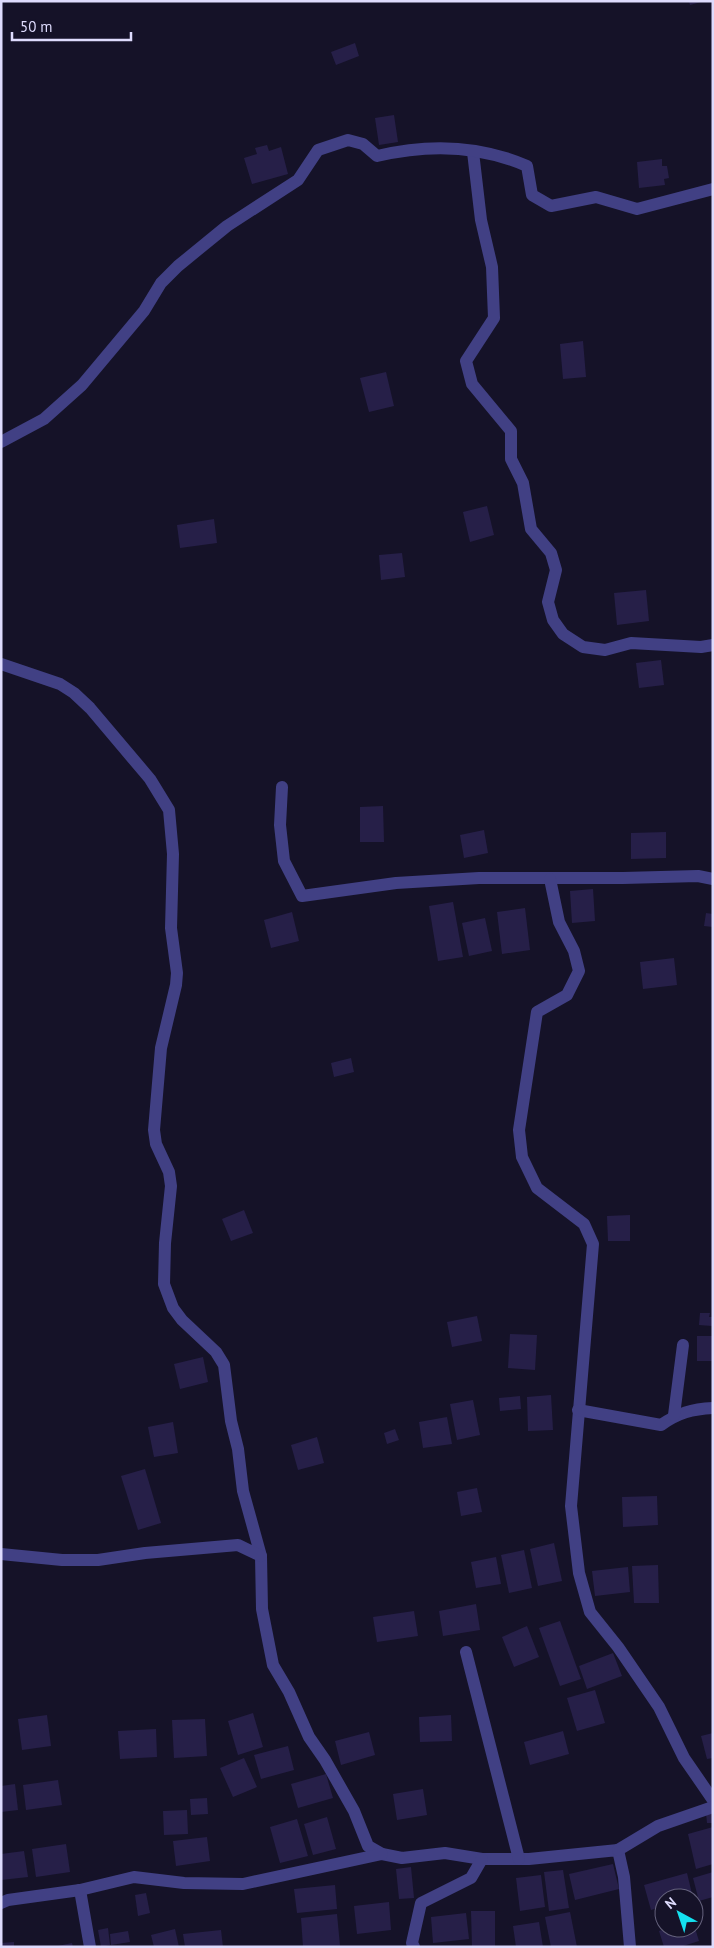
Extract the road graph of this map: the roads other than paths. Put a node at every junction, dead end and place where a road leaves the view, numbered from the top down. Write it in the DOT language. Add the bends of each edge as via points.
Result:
graph roads {
  1 [pos="473,152"];
  2 [pos="713,189"];
  3 [pos="1,442"];
  4 [pos="713,645"];
  5 [pos="1,664"];
  6 [pos="282,788"];
  7 [pos="550,878"];
  8 [pos="713,879"];
  9 [pos="683,1345"];
  10 [pos="713,1408"];
  11 [pos="578,1410"];
  12 [pos="674,1415"];
  13 [pos="1,1554"];
  14 [pos="261,1556"];
  15 [pos="466,1652"];
  16 [pos="713,1800"];
  17 [pos="713,1807"];
  18 [pos="618,1850"];
  19 [pos="382,1854"];
  20 [pos="482,1859"];
  21 [pos="519,1859"];
  22 [pos="80,1890"];
  23 [pos="1,1903"];
  24 [pos="90,1947"];
  25 [pos="414,1947"];
  26 [pos="630,1947"];
  1 -- 2 [label="street" via="508,158 527,166 532,195 552,206 596,197 637,209"];
  1 -- 3 [label="street" via="436,147 377,156 363,144 348,140 318,150 298,180 227,226 161,283 144,311 82,386 44,419"];
  1 -- 4 [label="street" via="492,268 494,318 466,361 472,384 511,431 511,459 523,483 531,529 551,553 556,570 548,602 553,620 563,634 583,647 605,650 631,643"];
  5 -- 14 [label="street" via="60,684 74,693 150,779 170,810 173,854 170,928 177,973 160,1048 154,1130 171,1186 164,1284 173,1308 216,1352 224,1365 243,1491"];
  6 -- 7 [label="street" via="280,825 284,861 302,896 396,883"];
  7 -- 8 [label="street" via="698,876"];
  7 -- 11 [label="street" via="559,922 574,951 579,971 567,996 537,1012 519,1130 522,1158 537,1188 584,1224 593,1244"];
  9 -- 12 [label="street"];
  10 -- 12 [label="street" via="693,1409"];
  11 -- 12 [label="street" via="661,1425"];
  11 -- 16 [label="street" via="571,1506 580,1573 590,1612 659,1707 684,1758"];
  13 -- 14 [label="street" via="98,1560 238,1545"];
  14 -- 19 [label="street" via="262,1609 273,1665 309,1737 354,1810 368,1846"];
  15 -- 21 [label="street"];
  17 -- 18 [label="street" via="658,1826"];
  18 -- 21 [label="street"];
  18 -- 26 [label="street" via="624,1877"];
  19 -- 20 [label="street" via="402,1858 445,1853"];
  19 -- 22 [label="street" via="243,1884 184,1883 134,1877"];
  20 -- 21 [label="street"];
  20 -- 25 [label="street" via="471,1878 421,1903 412,1943"];
  22 -- 23 [label="street"];
  22 -- 24 [label="street"];
}
